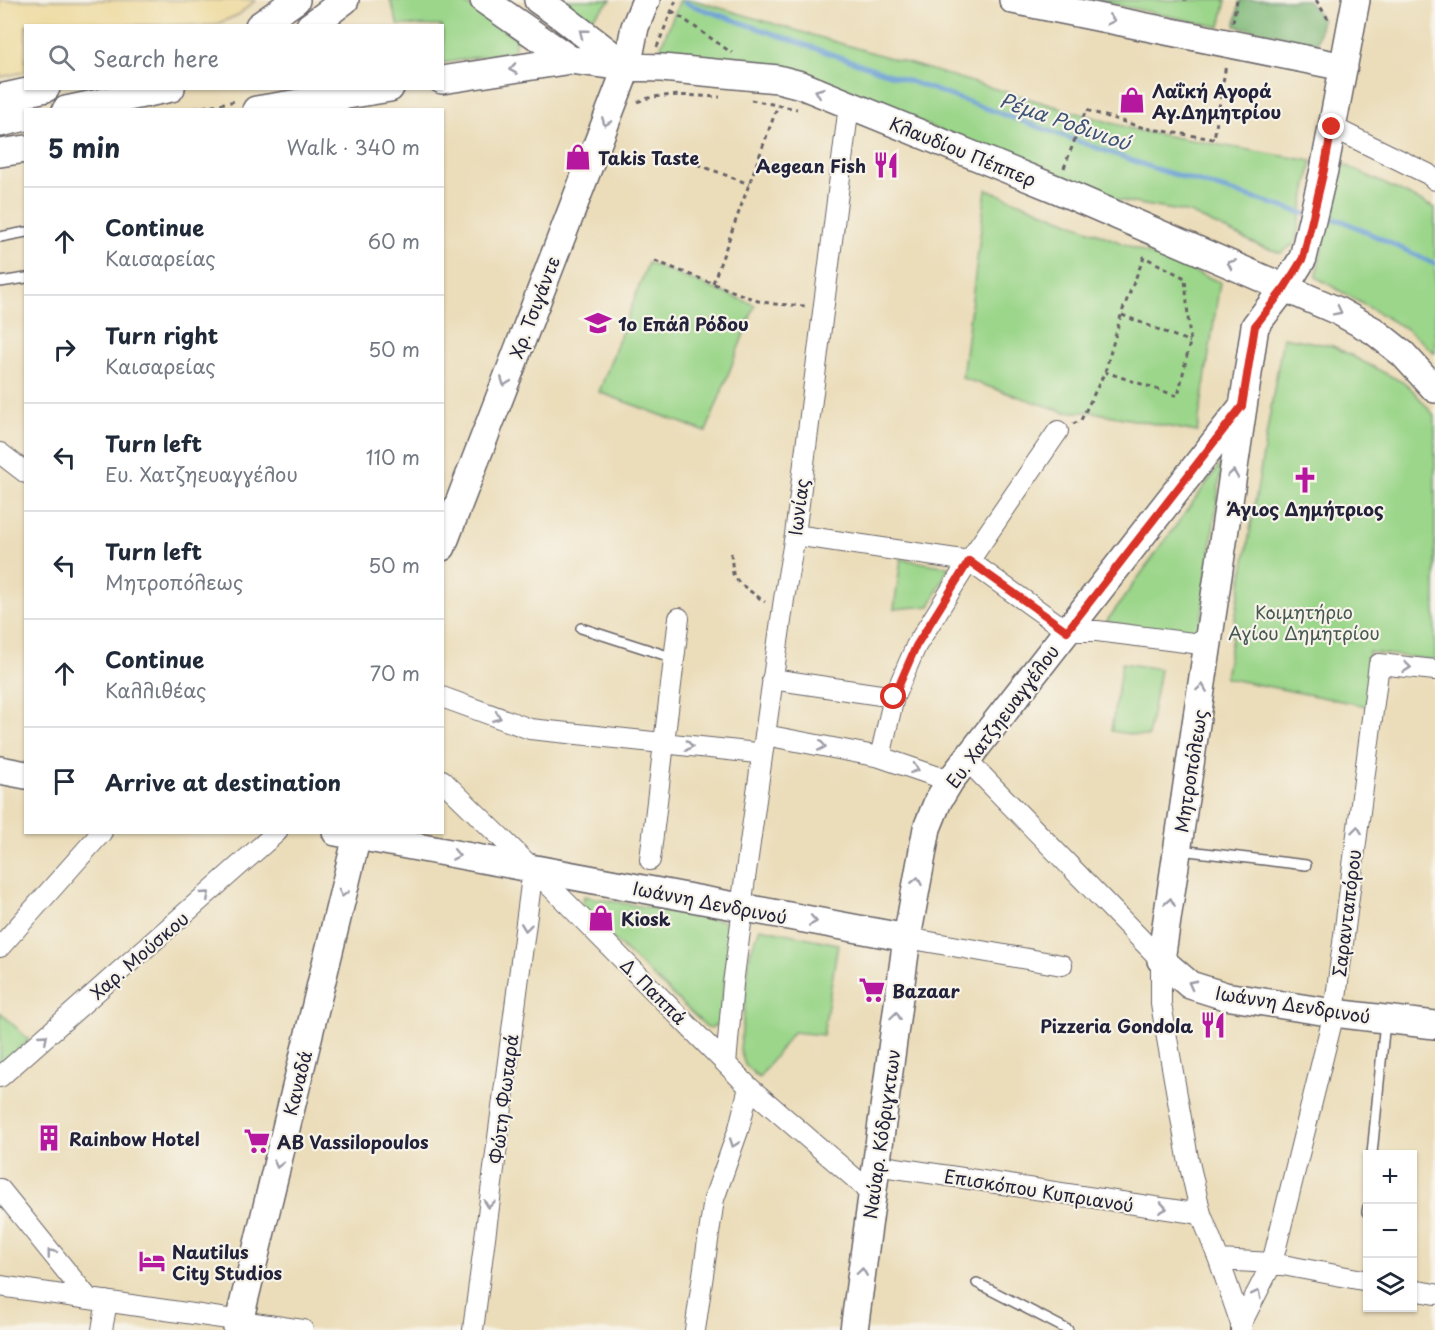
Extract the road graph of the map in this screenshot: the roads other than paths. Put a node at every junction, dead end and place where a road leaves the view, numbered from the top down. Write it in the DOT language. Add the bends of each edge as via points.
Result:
graph roads {
  1 [pos="296,0"];
  2 [pos="345,0"];
  3 [pos="484,0"];
  4 [pos="538,0"];
  5 [pos="646,0"];
  6 [pos="1013,0"];
  7 [pos="1356,0"];
  8 [pos="262,24"];
  9 [pos="313,24"];
  10 [pos="571,60"];
  11 [pos="1335,65"];
  12 [pos="627,67"];
  13 [pos="444,80"];
  14 [pos="37,90"];
  15 [pos="161,90"];
  16 [pos="378,90"];
  17 [pos="0,98"];
  18 [pos="849,105"];
  19 [pos="76,108"];
  20 [pos="268,108"];
  21 [pos="24,117"];
  22 [pos="0,123"];
  23 [pos="1332,127"];
  24 [pos="24,149"];
  25 [pos="0,153"];
  26 [pos="1433,173"];
  27 [pos="24,232"];
  28 [pos="0,237"];
  29 [pos="24,278"];
  30 [pos="0,282"];
  31 [pos="1285,287"];
  32 [pos="1435,389"];
  33 [pos="1242,406"];
  34 [pos="1058,431"];
  35 [pos="0,453"];
  36 [pos="24,471"];
  37 [pos="795,535"];
  38 [pos="444,542"];
  39 [pos="969,561"];
  40 [pos="679,618"];
  41 [pos="581,628"];
  42 [pos="1067,631"];
  43 [pos="1209,645"];
  44 [pos="674,658"];
  45 [pos="1435,670"];
  46 [pos="772,679"];
  47 [pos="894,697"];
  48 [pos="444,698"];
  49 [pos="765,735"];
  50 [pos="664,743"];
  51 [pos="757,753"];
  52 [pos="880,757"];
  53 [pos="967,760"];
  54 [pos="0,770"];
  55 [pos="24,775"];
  56 [pos="444,782"];
  57 [pos="950,782"];
  58 [pos="100,834"];
  59 [pos="275,834"];
  60 [pos="351,834"];
  61 [pos="1178,850"];
  62 [pos="650,860"];
  63 [pos="1306,865"];
  64 [pos="533,869"];
  65 [pos="743,908"];
  66 [pos="907,939"];
  67 [pos="0,947"];
  68 [pos="1161,960"];
  69 [pos="1062,965"];
  70 [pos="1334,1013"];
  71 [pos="1385,1019"];
  72 [pos="1435,1025"];
  73 [pos="726,1064"];
  74 [pos="0,1077"];
  75 [pos="749,1087"];
  76 [pos="1372,1150"];
  77 [pos="876,1165"];
  78 [pos="0,1189"];
  79 [pos="873,1194"];
  80 [pos="1201,1214"];
  81 [pos="1219,1260"];
  82 [pos="1272,1263"];
  83 [pos="1363,1280"];
  84 [pos="977,1283"];
  85 [pos="0,1286"];
  86 [pos="1417,1291"];
  87 [pos="1435,1294"];
  88 [pos="87,1298"];
  89 [pos="108,1301"];
  90 [pos="238,1325"];
  91 [pos="1241,1327"];
  92 [pos="102,1330"];
  93 [pos="303,1330"];
  94 [pos="473,1330"];
  95 [pos="695,1330"];
  96 [pos="854,1330"];
  97 [pos="1068,1330"];
  1 -- 8 [label="street"];
  2 -- 9 [label="street"];
  3 -- 10 [label="street"];
  12 -- 4 [label="street, one-way"];
  5 -- 12 [label="street, Χρ. Τσιγάντε" via="635,27"];
  6 -- 11 [label="street, one-way"];
  7 -- 11 [label="street, Μητροπόλεως"];
  10 -- 12 [label="street, Κλαυδίου Πέππερ"];
  10 -- 13 [label="street, one-way"];
  11 -- 23 [label="street, Μητροπόλεως"];
  18 -- 12 [label="street, Κλαυδίου Πέππερ, one-way" via="778,79"];
  12 -- 38 [label="street, Χρ. Τσιγάντε, one-way"];
  14 -- 17 [label="street"];
  15 -- 19 [label="street"];
  16 -- 20 [label="street"];
  31 -- 18 [label="street, Κλαυδίου Πέππερ, one-way"];
  18 -- 37 [label="street, Ιωνίας"];
  21 -- 22 [label="street"];
  23 -- 26 [label="street"];
  23 -- 31 [label="street, Μητροπόλεως" via="1303,258"];
  24 -- 25 [label="street"];
  27 -- 28 [label="lane"];
  29 -- 30 [label="lane"];
  31 -- 32 [label="street, Κλαυδίου Πέππερ, one-way" via="1374,331 1403,354"];
  31 -- 33 [label="street, Μητροπόλεως" via="1255,326"];
  33 -- 42 [label="street, Ευ. Χατζηευαγγέλου"];
  43 -- 33 [label="street, Μητροπόλεως, one-way"];
  34 -- 39 [label="street"];
  35 -- 36 [label="street"];
  37 -- 39 [label="street"];
  37 -- 46 [label="street, Ιωνίας"];
  39 -- 42 [label="street"];
  39 -- 47 [label="street" via="916,646"];
  40 -- 44 [label="street"];
  41 -- 44 [label="lane"];
  42 -- 43 [label="street"];
  42 -- 53 [label="street, Ευ. Χατζηευαγγέλου"];
  61 -- 43 [label="street, Μητροπόλεως, one-way"];
  44 -- 50 [label="street"];
  70 -- 45 [label="street, Σαρανταπόρου, one-way" via="1379,664"];
  46 -- 47 [label="street"];
  46 -- 49 [label="street, Ιωνίας"];
  47 -- 52 [label="street"];
  48 -- 50 [label="street, one-way" via="530,729"];
  49 -- 52 [label="street, one-way"];
  49 -- 65 [label="street, Ιωνίας"];
  50 -- 51 [label="street, one-way"];
  50 -- 62 [label="street"];
  52 -- 57 [label="street, one-way"];
  53 -- 57 [label="street, Ευ. Χατζηευαγγέλου"];
  53 -- 68 [label="street"];
  54 -- 55 [label="street"];
  56 -- 64 [label="street, Δ. Παππά"];
  66 -- 57 [label="street, Ευ. Χατζηευαγγέλου, one-way" via="927,828"];
  58 -- 67 [label="street"];
  74 -- 59 [label="street, Χαρ. Μούσκου, one-way"];
  60 -- 64 [label="street, Ιωάννη Δενδρινού, one-way"];
  60 -- 90 [label="street, Καναδά, one-way"];
  61 -- 63 [label="lane"];
  68 -- 61 [label="street, Μητροπόλεως, one-way"];
  64 -- 65 [label="street, Ιωάννη Δενδρινού"];
  64 -- 73 [label="street, Δ. Παππά"];
  64 -- 94 [label="street, Φώτη Φωταρά, one-way"];
  65 -- 66 [label="street, Ιωάννη Δενδρινού, one-way"];
  65 -- 73 [label="street, Ιωνίας"];
  66 -- 69 [label="street, Ιωάννη Δενδρινού"];
  77 -- 66 [label="street, Ναύαρ. Κόδριγκτων, one-way"];
  70 -- 68 [label="street, Ιωάννη Δενδρινού, one-way" via="1225,996 1190,985"];
  68 -- 80 [label="street, Μητροπόλεως" via="1161,1004"];
  70 -- 71 [label="street, Ιωάννη Δενδρινού"];
  70 -- 82 [label="street, Σαρανταπόρου"];
  71 -- 72 [label="street, Ιωάννη Δενδρινού"];
  71 -- 76 [label="lane"];
  73 -- 75 [label="street, Δ. Παππά"];
  75 -- 79 [label="street, Δ. Παππά"];
  75 -- 95 [label="street, one-way" via="714,1199"];
  77 -- 79 [label="street, Ναύαρ. Κόδριγκτων"];
  77 -- 80 [label="street, Επισκόπου Κυπριανού, one-way"];
  88 -- 78 [label="street, one-way"];
  96 -- 79 [label="street, Ναύαρ. Κόδριγκτων, one-way"];
  80 -- 81 [label="street, Μητροπόλεως"];
  81 -- 82 [label="street"];
  81 -- 91 [label="street, Μητροπόλεως"];
  82 -- 83 [label="street"];
  91 -- 82 [label="street, Σαρανταπόρου, one-way"];
  84 -- 97 [label="lane"];
  85 -- 88 [label="street"];
  86 -- 87 [label="street"];
  88 -- 89 [label="street"];
  89 -- 90 [label="street"];
  89 -- 92 [label="street"];
  90 -- 93 [label="street"];
}
